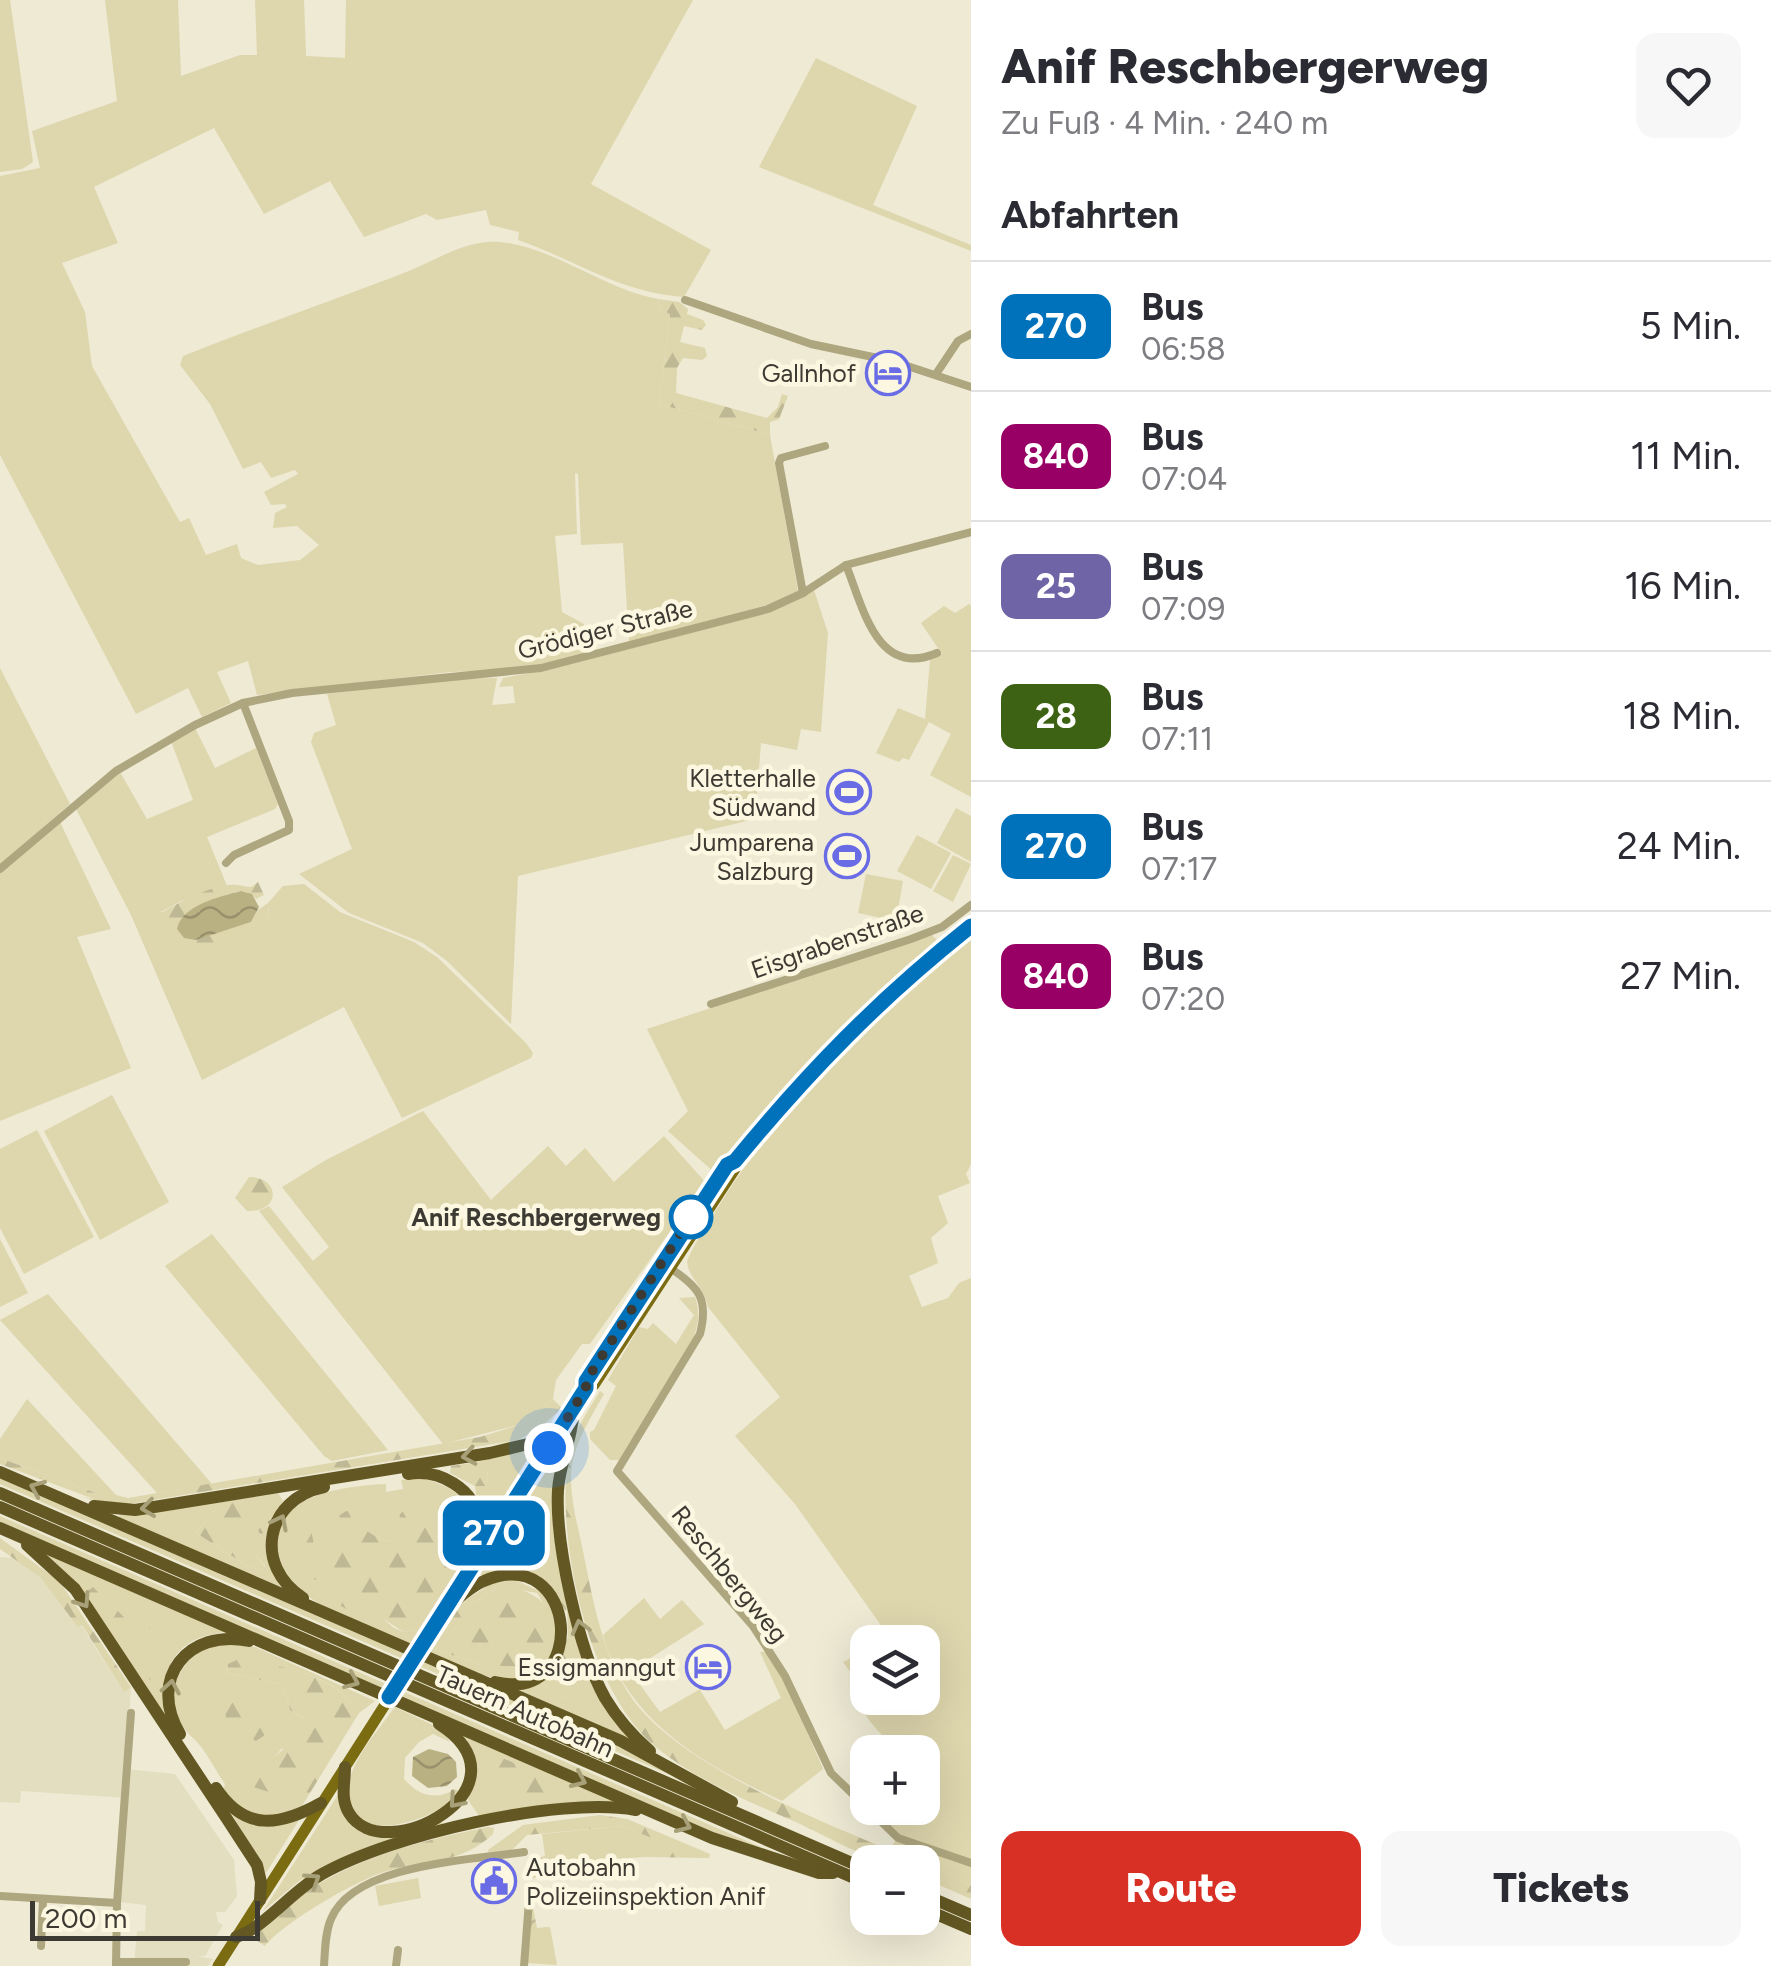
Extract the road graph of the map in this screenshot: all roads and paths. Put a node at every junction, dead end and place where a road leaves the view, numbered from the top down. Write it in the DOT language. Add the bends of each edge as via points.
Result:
graph roads {
  1 [pos="685,300"];
  2 [pos="971,334"];
  3 [pos="936,374"];
  4 [pos="971,388"];
  5 [pos="825,446"];
  6 [pos="971,532"];
  7 [pos="846,566"];
  8 [pos="804,592"];
  9 [pos="938,653"];
  10 [pos="243,703"];
  11 [pos="226,863"];
  12 [pos="0,869"];
  13 [pos="971,905"];
  14 [pos="971,926"];
  15 [pos="711,1004"];
  16 [pos="735,1161"];
  17 [pos="670,1268"];
  18 [pos="586,1388"];
  19 [pos="574,1408"];
  20 [pos="562,1428"];
  21 [pos="0,1472"];
  22 [pos="0,1492"];
  23 [pos="71,1502"];
  24 [pos="0,1507"];
  25 [pos="6,1531"];
  26 [pos="470,1569"];
  27 [pos="446,1608"];
  28 [pos="331,1616"];
  29 [pos="278,1649"];
  30 [pos="472,1678"];
  31 [pos="131,1713"];
  32 [pos="426,1713"];
  33 [pos="667,1765"];
  34 [pos="345,1767"];
  35 [pos="322,1803"];
  36 [pos="655,1813"];
  37 [pos="757,1822"];
  38 [pos="524,1852"];
  39 [pos="850,1862"];
  40 [pos="971,1863"];
  41 [pos="840,1872"];
  42 [pos="850,1876"];
  43 [pos="530,1888"];
  44 [pos="0,1896"];
  45 [pos="43,1898"];
  46 [pos="260,1900"];
  47 [pos="940,1902"];
  48 [pos="117,1903"];
  49 [pos="971,1915"];
  50 [pos="940,1916"];
  51 [pos="971,1929"];
  52 [pos="236,1938"];
  53 [pos="41,1946"];
  54 [pos="398,1950"];
  55 [pos="186,1962"];
  56 [pos="116,1964"];
  57 [pos="218,1966"];
  58 [pos="324,1966"];
  59 [pos="396,1966"];
  60 [pos="524,1966"];
  1 -- 3 [label="street" via="810,344"];
  2 -- 3 [label="street" via="958,341"];
  3 -- 4 [label="street"];
  5 -- 8 [label="street" via="779,463"];
  6 -- 7 [label="street, Grödiger Straße"];
  7 -- 8 [label="street, Grödiger Straße"];
  7 -- 9 [label="street" via="882,644 909,659"];
  8 -- 10 [label="street, Grödiger Straße" via="768,608 541,668"];
  10 -- 11 [label="street" via="290,821 285,834"];
  10 -- 12 [label="street, Grödiger Straße" via="116,771"];
  13 -- 15 [label="street, Eisgrabenstraße" via="942,927 908,940"];
  14 -- 16 [label="main road" via="838,1042"];
  16 -- 17 [label="main road" via="736,1169"];
  16 -- 18 [label="main road" via="680,1234"];
  17 -- 18 [label="main road" via="594,1386"];
  17 -- 40 [label="street, Reschbergweg" via="695,1285 702,1300 700,1334 617,1471 753,1626 785,1676 830,1773 898,1838"];
  18 -- 19 [label="main road"];
  19 -- 20 [label="main road"];
  33 -- 19 [label="highway, one-way" via="606,1700 580,1626 558,1494"];
  20 -- 23 [label="highway, one-way" via="510,1450 154,1508"];
  20 -- 26 [label="main road"];
  23 -- 21 [label="highway, one-way"];
  22 -- 37 [label="highway, Tauern Autobahn"];
  23 -- 28 [label="highway"];
  24 -- 41 [label="highway, Tauern Autobahn"];
  25 -- 29 [label="highway"];
  25 -- 46 [label="highway, one-way" via="75,1590 257,1864"];
  26 -- 27 [label="main road"];
  28 -- 26 [label="highway, one-way" via="290,1589 272,1552 281,1514 317,1488 416,1472 457,1485 479,1522"];
  27 -- 30 [label="highway" via="482,1581 506,1576 542,1586 562,1616 564,1635 548,1669 512,1684"];
  27 -- 34 [label="main road"];
  28 -- 30 [label="highway"];
  29 -- 32 [label="highway, one-way"];
  35 -- 29 [label="highway, one-way" via="287,1820 246,1816 221,1796 168,1710 174,1670 203,1643 229,1638"];
  30 -- 33 [label="highway"];
  31 -- 48 [label="street"];
  32 -- 34 [label="highway, one-way" via="459,1739 470,1766 466,1792 455,1807 412,1827 368,1829 345,1804"];
  32 -- 36 [label="highway, one-way"];
  33 -- 37 [label="highway"];
  34 -- 35 [label="main road"];
  35 -- 46 [label="main road"];
  36 -- 41 [label="highway, one-way" via="763,1857"];
  52 -- 36 [label="highway, one-way" via="320,1875 380,1849 526,1813 607,1806"];
  37 -- 39 [label="highway, Tauern Autobahn"];
  38 -- 58 [label="street" via="399,1872 360,1886 332,1916"];
  41 -- 42 [label="highway, Tauern Autobahn"];
  43 -- 60 [label="street"];
  44 -- 45 [label="street"];
  45 -- 48 [label="street"];
  45 -- 53 [label="street"];
  46 -- 52 [label="main road"];
  47 -- 49 [label="highway"];
  48 -- 56 [label="street"];
  50 -- 51 [label="highway"];
  52 -- 57 [label="main road"];
  54 -- 59 [label="street"];
  55 -- 56 [label="street"];
}
